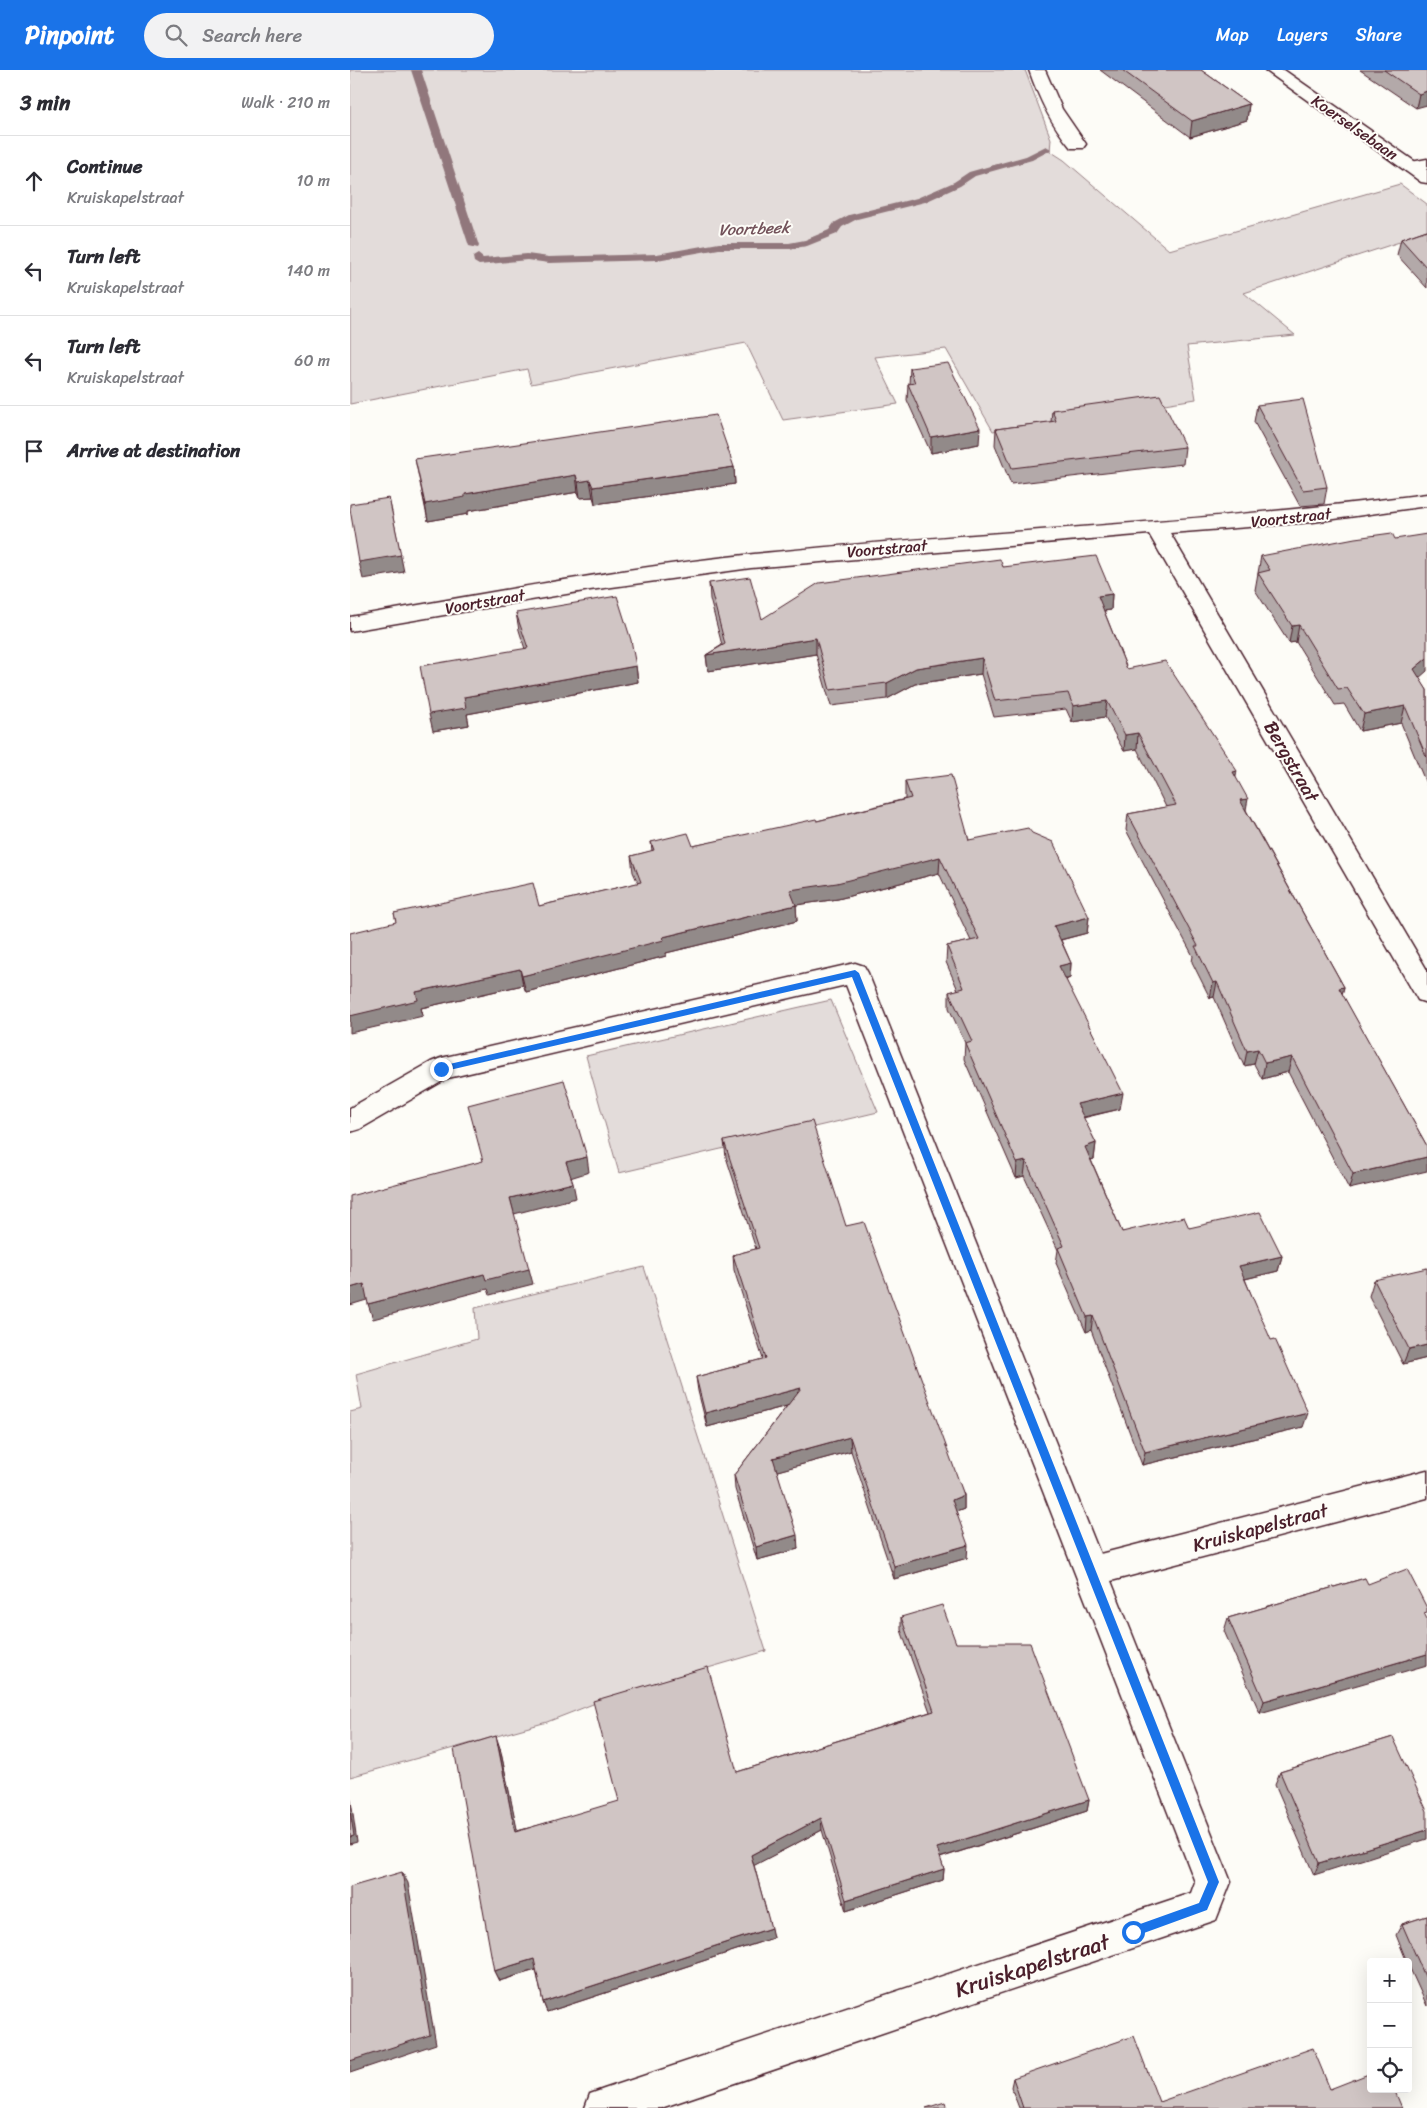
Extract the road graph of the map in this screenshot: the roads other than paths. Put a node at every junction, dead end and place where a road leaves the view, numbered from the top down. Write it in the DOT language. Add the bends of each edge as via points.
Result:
graph roads {
  1 [pos="1037,70"];
  2 [pos="1273,70"];
  3 [pos="1077,144"];
  4 [pos="1420,166"];
  5 [pos="1427,178"];
  6 [pos="1427,500"];
  7 [pos="1157,529"];
  8 [pos="350,624"];
  9 [pos="1427,993"];
  10 [pos="350,1121"];
  11 [pos="1427,1484"];
  12 [pos="1092,1571"];
  13 [pos="604,2108"];
  1 -- 3 [label="street" via="1048,103"];
  2 -- 4 [label="street, Koerselsebaan"];
  4 -- 5 [label="street, Koerselsebaan"];
  6 -- 7 [label="street, Voortstraat" via="1313,515"];
  7 -- 8 [label="street, Voortstraat" via="751,561 590,583"];
  7 -- 9 [label="street, Bergstraat"];
  10 -- 12 [label="street, Kruiskapelstraat" via="441,1069 855,973"];
  11 -- 12 [label="street, Kruiskapelstraat"];
  12 -- 13 [label="street, Kruiskapelstraat" via="1213,1882 1203,1907"];
}
